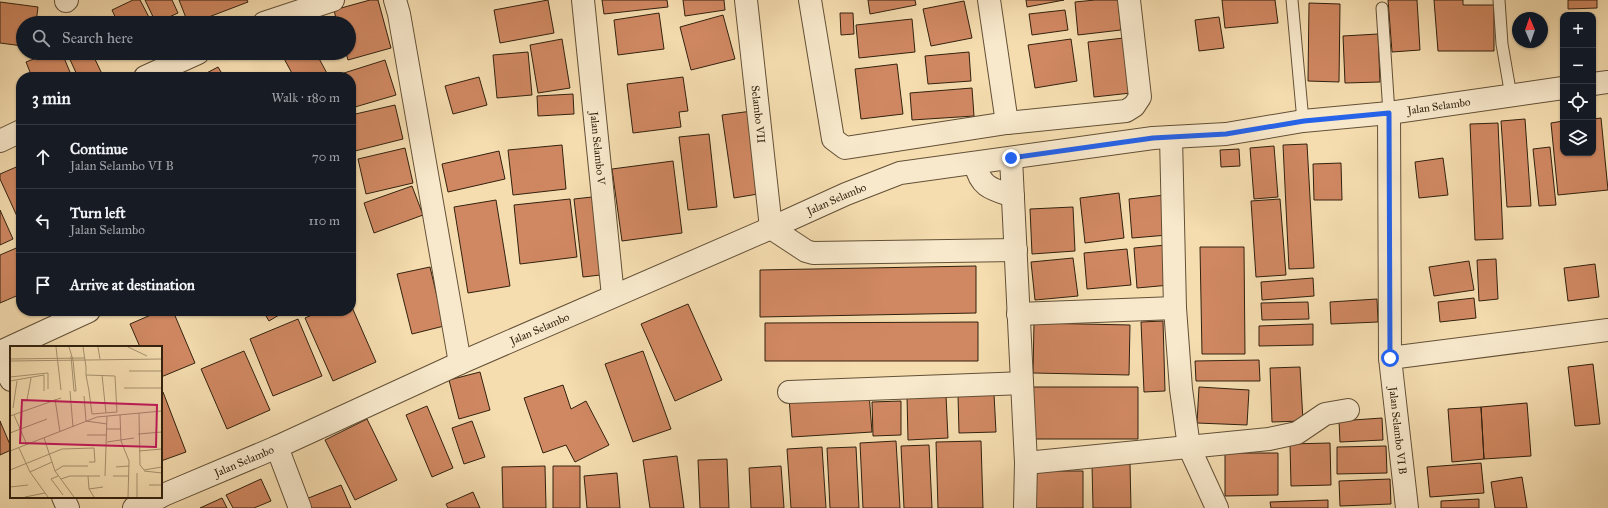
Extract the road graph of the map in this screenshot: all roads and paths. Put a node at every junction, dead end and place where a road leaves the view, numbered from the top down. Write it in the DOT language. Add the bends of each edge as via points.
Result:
graph roads {
  1 [pos="333,0"];
  2 [pos="395,0"];
  3 [pos="583,0"];
  4 [pos="746,0"];
  5 [pos="810,0"];
  6 [pos="989,0"];
  7 [pos="1129,0"];
  8 [pos="1292,0"];
  9 [pos="1499,0"];
  10 [pos="1382,8"];
  11 [pos="285,16"];
  12 [pos="183,60"];
  13 [pos="156,72"];
  14 [pos="1608,82"];
  15 [pos="1596,84"];
  16 [pos="1560,88"];
  17 [pos="1511,96"];
  18 [pos="1389,113"];
  19 [pos="1304,121"];
  20 [pos="1007,123"];
  21 [pos="16,133"];
  22 [pos="1171,137"];
  23 [pos="0,140"];
  24 [pos="1011,158"];
  25 [pos="975,163"];
  26 [pos="1013,196"];
  27 [pos="771,228"];
  28 [pos="1016,250"];
  29 [pos="613,296"];
  30 [pos="1175,308"];
  31 [pos="1018,314"];
  32 [pos="78,316"];
  33 [pos="1608,330"];
  34 [pos="13,346"];
  35 [pos="10,347"];
  36 [pos="0,352"];
  37 [pos="0,356"];
  38 [pos="1390,358"];
  39 [pos="460,363"];
  40 [pos="10,378"];
  41 [pos="1022,383"];
  42 [pos="789,392"];
  43 [pos="1348,410"];
  44 [pos="277,446"];
  45 [pos="1189,447"];
  46 [pos="1026,463"];
  47 [pos="162,496"];
  48 [pos="63,498"];
  49 [pos="158,498"];
  50 [pos="68,508"];
  51 [pos="134,508"];
  52 [pos="300,508"];
  53 [pos="1025,508"];
  54 [pos="1217,508"];
  55 [pos="1407,508"];
  1 -- 11 [label="street"];
  2 -- 39 [label="street"];
  3 -- 29 [label="street, Jalan Selambo V"];
  4 -- 27 [label="street, Selambo VII"];
  5 -- 20 [label="street" via="832,139 845,148"];
  6 -- 20 [label="street"];
  7 -- 20 [label="street" via="1140,97 1134,106 1126,112"];
  8 -- 19 [label="lane"];
  9 -- 17 [label="lane" via="1502,44"];
  10 -- 18 [label="lane"];
  12 -- 13 [label="street"];
  14 -- 15 [label="street"];
  16 -- 17 [label="street, Jalan Selambo"];
  17 -- 18 [label="street, Jalan Selambo"];
  18 -- 19 [label="street, Jalan Selambo"];
  18 -- 38 [label="street, Jalan Selambo VI B"];
  19 -- 22 [label="street, Jalan Selambo" via="1226,134"];
  21 -- 23 [label="street"];
  22 -- 24 [label="street, Jalan Selambo"];
  22 -- 30 [label="street"];
  24 -- 25 [label="street, Jalan Selambo"];
  24 -- 26 [label="street"];
  25 -- 26 [label="street" via="978,176 991,189"];
  25 -- 27 [label="street, Jalan Selambo" via="900,173"];
  26 -- 28 [label="street"];
  27 -- 28 [label="street" via="813,253"];
  27 -- 29 [label="street, Jalan Selambo"];
  28 -- 31 [label="street"];
  29 -- 39 [label="street, Jalan Selambo"];
  30 -- 31 [label="street"];
  30 -- 45 [label="street" via="1181,389"];
  31 -- 41 [label="street"];
  32 -- 34 [label="street"];
  33 -- 38 [label="street"];
  35 -- 36 [label="street"];
  37 -- 40 [label="street"];
  38 -- 55 [label="street, Jalan Selambo VI B"];
  39 -- 44 [label="street, Jalan Selambo"];
  41 -- 42 [label="street"];
  41 -- 46 [label="street"];
  43 -- 45 [label="street" via="1324,414 1297,433 1269,439"];
  44 -- 47 [label="street, Jalan Selambo"];
  44 -- 52 [label="street"];
  45 -- 46 [label="street"];
  45 -- 54 [label="street"];
  46 -- 53 [label="street"];
  48 -- 50 [label="street"];
  49 -- 51 [label="street, Jalan Selambo"];
}
